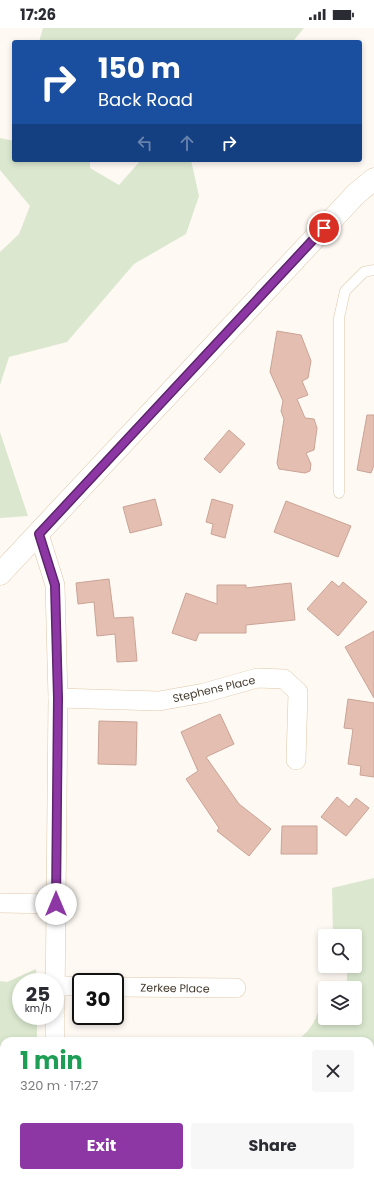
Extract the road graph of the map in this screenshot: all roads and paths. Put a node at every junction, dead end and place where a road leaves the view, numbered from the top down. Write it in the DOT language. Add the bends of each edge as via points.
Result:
graph roads {
  1 [pos="374,178"];
  2 [pos="374,270"];
  3 [pos="339,493"];
  4 [pos="39,534"];
  5 [pos="0,574"];
  6 [pos="58,698"];
  7 [pos="296,760"];
  8 [pos="0,903"];
  9 [pos="56,904"];
  10 [pos="55,973"];
  11 [pos="124,987"];
  12 [pos="236,988"];
  13 [pos="55,1025"];
  14 [pos="55,1037"];
  1 -- 4 [label="street" via="356,194"];
  2 -- 3 [label="lane" via="364,272 345,291 339,318"];
  4 -- 5 [label="street"];
  4 -- 6 [label="street" via="55,585"];
  6 -- 7 [label="street, Stephens Place" via="159,701 204,693 257,678 284,679 298,692"];
  6 -- 9 [label="street"];
  8 -- 9 [label="street"];
  9 -- 10 [label="street"];
  11 -- 12 [label="street, Zerkee Place"];
  13 -- 14 [label="street"];
}
